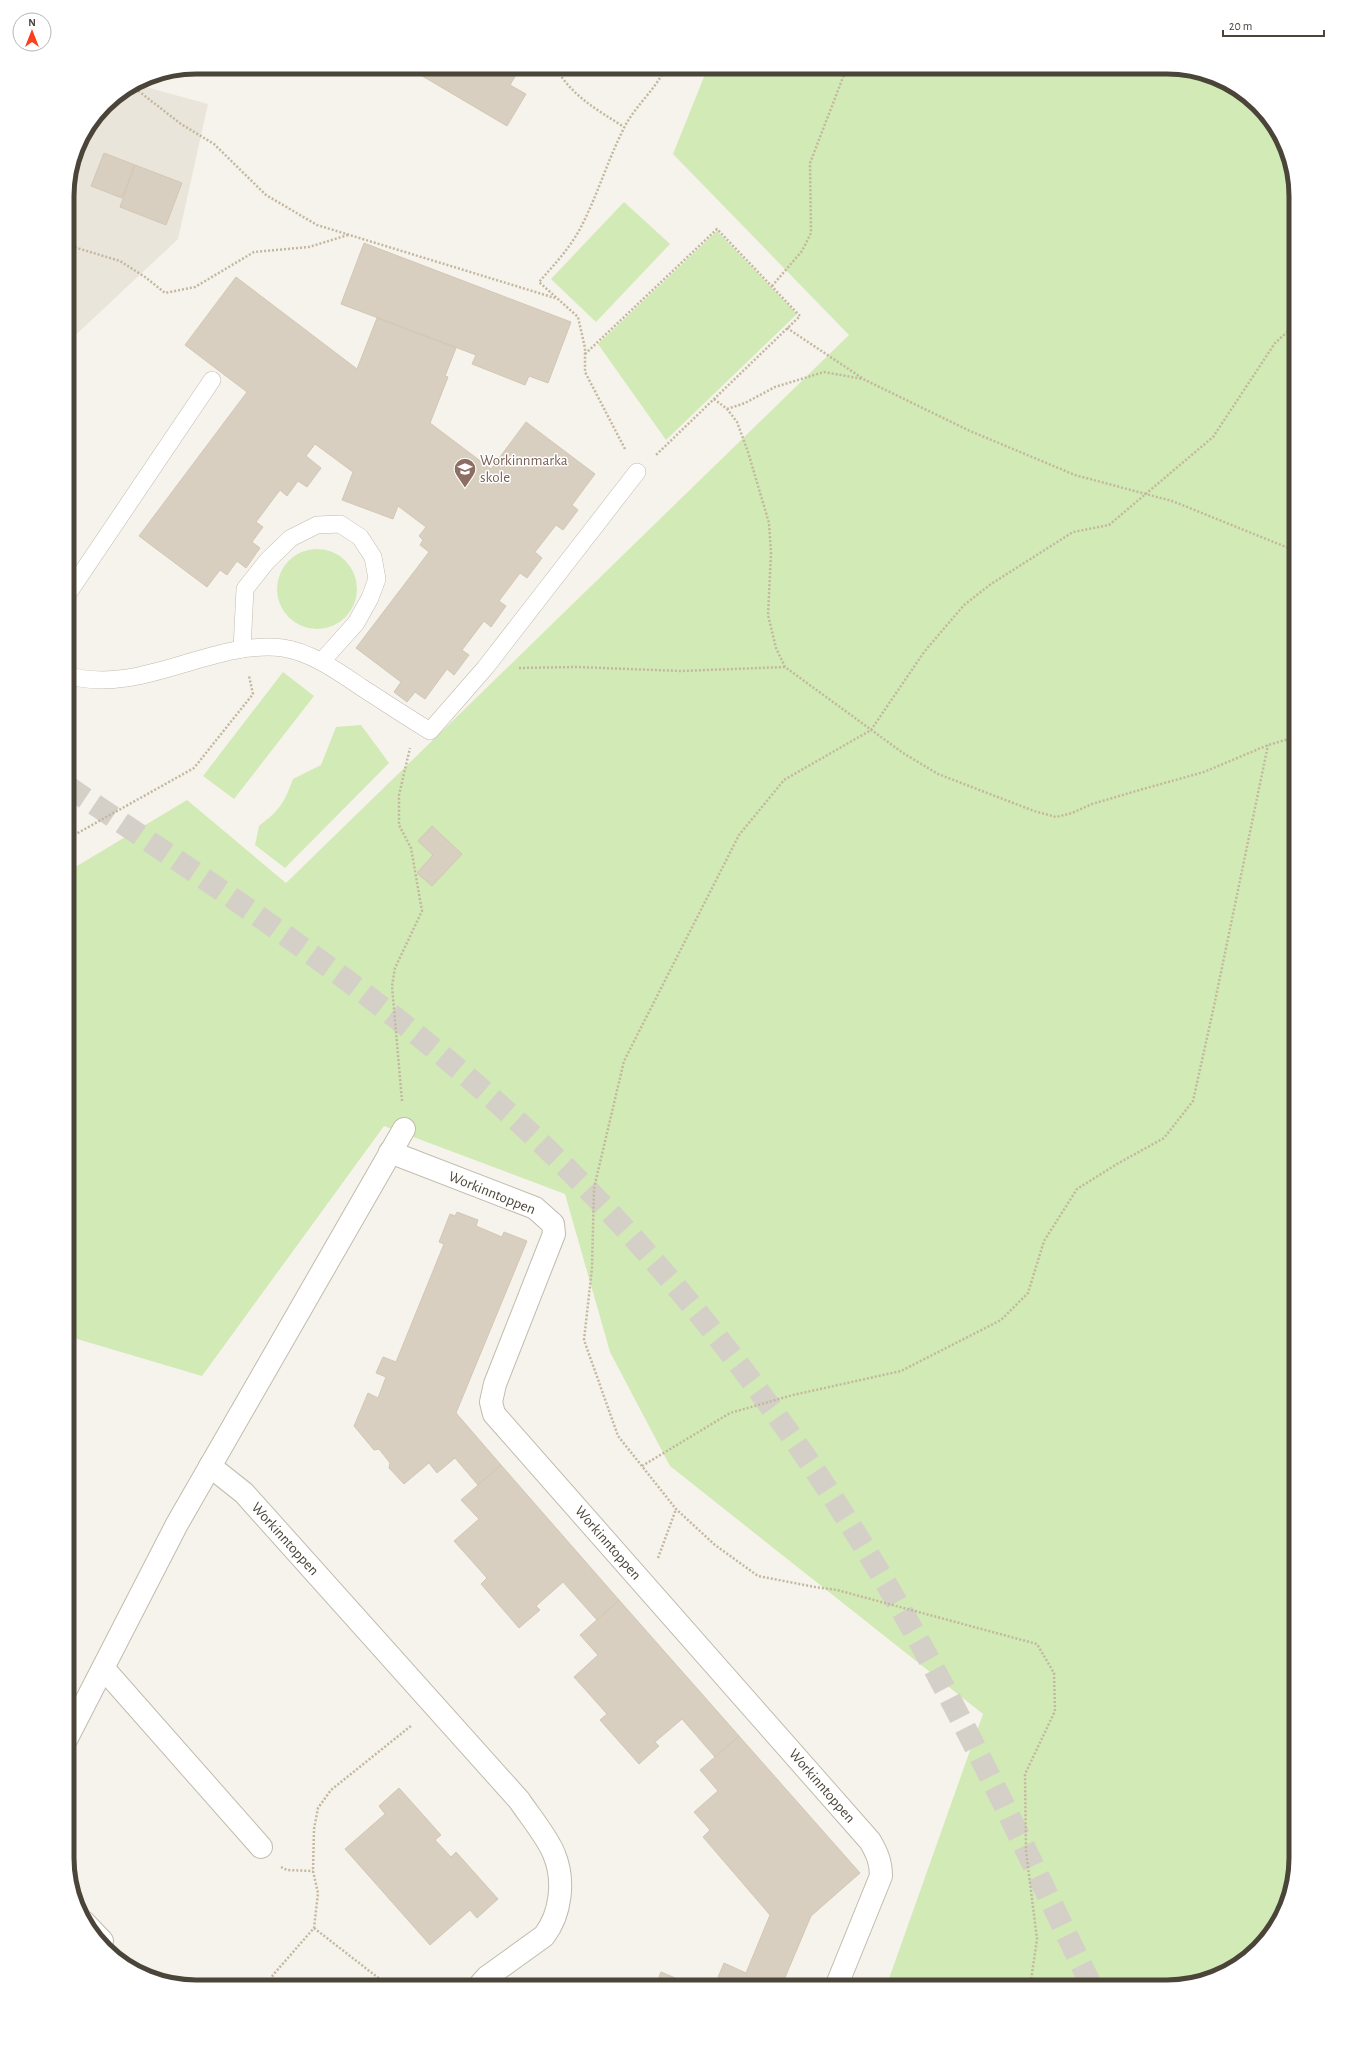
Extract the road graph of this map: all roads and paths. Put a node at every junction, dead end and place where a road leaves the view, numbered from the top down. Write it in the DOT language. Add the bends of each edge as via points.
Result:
graph roads {
  1 [pos="559,74"];
  2 [pos="662,74"];
  3 [pos="844,74"];
  4 [pos="137,90"];
  5 [pos="624,127"];
  6 [pos="348,235"];
  7 [pos="74,247"];
  8 [pos="772,286"];
  9 [pos="558,299"];
  10 [pos="787,328"];
  11 [pos="1289,330"];
  12 [pos="585,354"];
  13 [pos="212,380"];
  14 [pos="865,380"];
  15 [pos="714,399"];
  16 [pos="727,409"];
  17 [pos="637,472"];
  18 [pos="1146,495"];
  19 [pos="1289,548"];
  20 [pos="74,585"];
  21 [pos="242,649"];
  22 [pos="322,661"];
  23 [pos="785,667"];
  24 [pos="484,668"];
  25 [pos="74,677"];
  26 [pos="415,722"];
  27 [pos="871,730"];
  28 [pos="1289,739"];
  29 [pos="1268,746"];
  30 [pos="74,835"];
  31 [pos="404,1129"];
  32 [pos="390,1152"];
  33 [pos="210,1466"];
  34 [pos="642,1466"];
  35 [pos="676,1509"];
  36 [pos="648,1588"];
  37 [pos="104,1669"];
  38 [pos="436,1707"];
  39 [pos="74,1725"];
  40 [pos="261,1847"];
  41 [pos="314,1928"];
  42 [pos="270,1980"];
  43 [pos="381,1980"];
  44 [pos="484,1980"];
  45 [pos="839,1980"];
  46 [pos="1031,1980"];
  1 -- 5 [label="path" via="571,90 590,106"];
  2 -- 5 [label="path"];
  3 -- 8 [label="path" via="810,164 811,232 802,251"];
  4 -- 6 [label="path" via="181,124 214,144 266,195 317,225"];
  5 -- 9 [label="path" via="580,228 562,256 539,282"];
  6 -- 7 [label="path" via="309,247 254,252 195,287 165,293 146,277 120,261"];
  6 -- 9 [label="path"];
  8 -- 10 [label="path" via="800,316"];
  8 -- 12 [label="path" via="717,229"];
  9 -- 12 [label="path" via="578,317"];
  10 -- 14 [label="path"];
  10 -- 15 [label="path"];
  11 -- 18 [label="path" via="1275,342 1213,437"];
  12 -- 17 [label="path" via="585,372"];
  13 -- 20 [label="lane"];
  14 -- 16 [label="path" via="824,372 775,387 745,403"];
  14 -- 18 [label="path" via="970,431 1075,475"];
  15 -- 16 [label="path"];
  15 -- 17 [label="path"];
  16 -- 23 [label="path" via="737,422 748,452 768,523 771,553 768,615 776,648"];
  17 -- 24 [label="lane"];
  18 -- 19 [label="path" via="1172,501"];
  18 -- 27 [label="path" via="1110,525 1073,532 991,584 964,605 924,652"];
  21 -- 22 [label="lane" via="284,648"];
  21 -- 22 [label="lane" via="245,590 291,538 317,525 340,524 360,537 373,558 377,579 356,623"];
  21 -- 25 [label="lane" via="116,680"];
  21 -- 30 [label="path" via="253,694 194,768"];
  22 -- 26 [label="lane"];
  23 -- 24 [label="path" via="681,671 577,667"];
  23 -- 27 [label="path"];
  24 -- 26 [label="lane" via="430,732"];
  26 -- 31 [label="path" via="399,795 399,825 411,848 422,911 395,968 392,986"];
  27 -- 29 [label="path" via="938,774 1056,817 1204,772"];
  27 -- 34 [label="path" via="784,780 739,835 624,1061 594,1188 592,1268 584,1340 618,1436"];
  28 -- 29 [label="path"];
  29 -- 34 [label="path" via="1193,1101 1164,1138 1077,1189 1044,1241 1028,1293 1001,1320 901,1371 792,1395 730,1413"];
  31 -- 32 [label="street"];
  32 -- 33 [label="street"];
  32 -- 36 [label="street, Workinntoppen" via="535,1208 553,1224 554,1234 495,1384 491,1402 494,1414"];
  33 -- 37 [label="street" via="176,1524"];
  33 -- 38 [label="street, Workinntoppen" via="244,1493"];
  34 -- 35 [label="path"];
  35 -- 36 [label="path"];
  35 -- 46 [label="path" via="715,1545 758,1576 837,1590 1037,1644 1054,1673 1055,1711 1025,1774 1026,1851 1037,1939"];
  36 -- 45 [label="street, Workinntoppen" via="870,1841 878,1856 881,1865 880,1876"];
  37 -- 39 [label="street"];
  37 -- 40 [label="street"];
  38 -- 41 [label="path" via="331,1790 318,1808 314,1829 313,1871 318,1893"];
  38 -- 44 [label="street, Workinntoppen" via="519,1800 554,1853 559,1872 560,1896 549,1930"];
  41 -- 42 [label="path"];
  41 -- 43 [label="path"];
}
